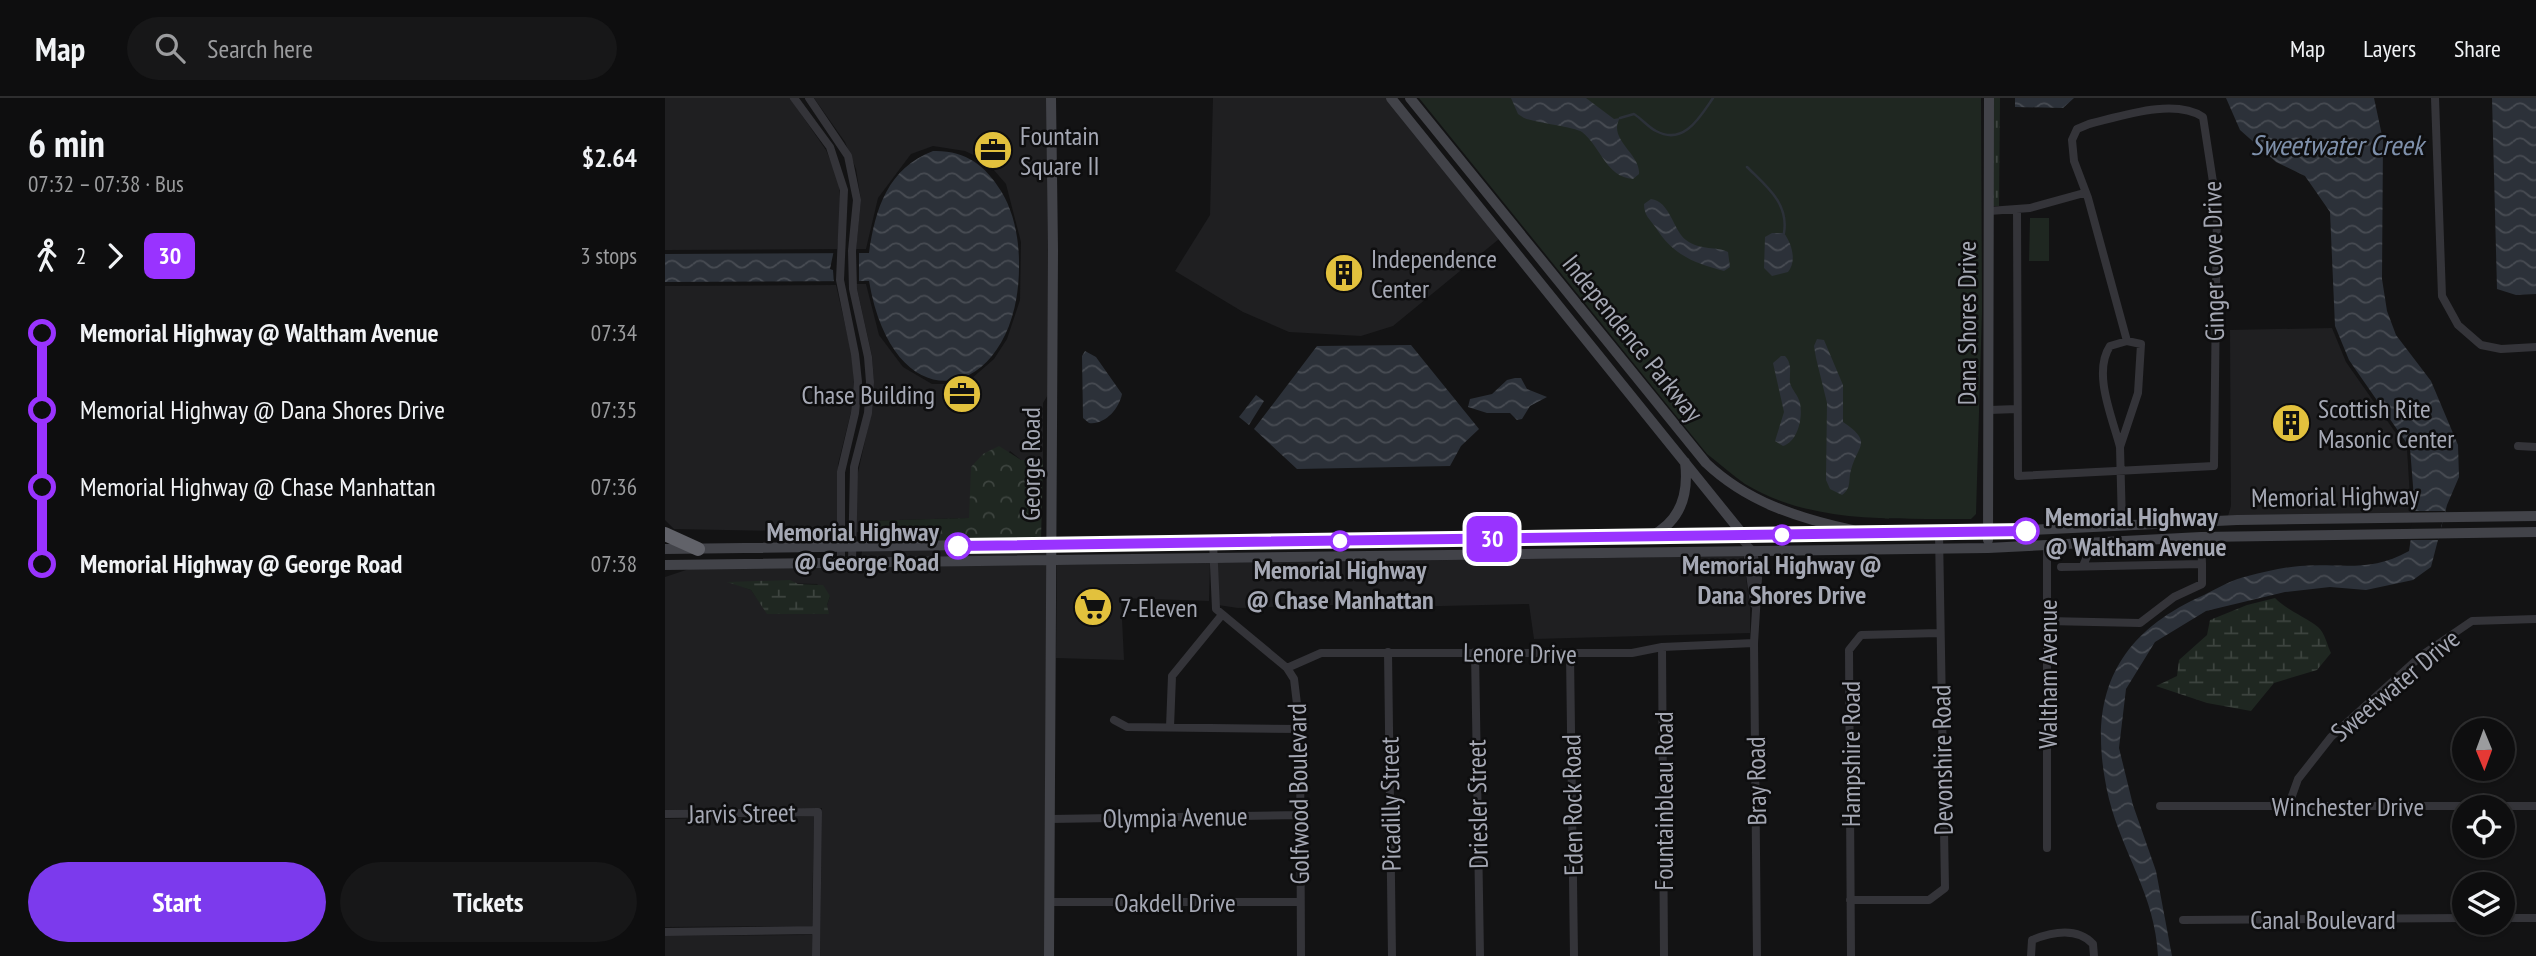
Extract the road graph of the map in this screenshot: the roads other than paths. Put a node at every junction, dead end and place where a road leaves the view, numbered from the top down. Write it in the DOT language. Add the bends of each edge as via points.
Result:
graph roads {
  1 [pos="795,98"];
  2 [pos="809,98"];
  3 [pos="1051,98"];
  4 [pos="1391,98"];
  5 [pos="1410,98"];
  6 [pos="1989,98"];
  7 [pos="2435,98"];
  8 [pos="2084,193"];
  9 [pos="2017,209"];
  10 [pos="1989,211"];
  11 [pos="2127,341"];
  12 [pos="2536,347"];
  13 [pos="2017,409"];
  14 [pos="1989,410"];
  15 [pos="2518,446"];
  16 [pos="2120,447"];
  17 [pos="2536,447"];
  18 [pos="1685,463"];
  19 [pos="2119,471"];
  20 [pos="2536,516"];
  21 [pos="2201,522"];
  22 [pos="2123,526"];
  23 [pos="2046,531"];
  24 [pos="1988,532"];
  25 [pos="2536,532"];
  26 [pos="1938,533"];
  27 [pos="665,534"];
  28 [pos="1872,534"];
  29 [pos="1774,535"];
  30 [pos="1740,536"];
  31 [pos="1607,537"];
  32 [pos="1648,537"];
  33 [pos="2201,537"];
  34 [pos="1494,539"];
  35 [pos="1370,541"];
  36 [pos="1213,543"];
  37 [pos="1053,545"];
  38 [pos="846,546"];
  39 [pos="2047,546"];
  40 [pos="1940,548"];
  41 [pos="1988,548"];
  42 [pos="665,549"];
  43 [pos="698,549"];
  44 [pos="1754,549"];
  45 [pos="2088,549"];
  46 [pos="1607,553"];
  47 [pos="1495,554"];
  48 [pos="1370,556"];
  49 [pos="1214,558"];
  50 [pos="1052,561"];
  51 [pos="847,563"];
  52 [pos="2202,564"];
  53 [pos="667,565"];
  54 [pos="2094,565"];
  55 [pos="2083,566"];
  56 [pos="2061,567"];
  57 [pos="1221,616"];
  58 [pos="2536,619"];
  59 [pos="2047,621"];
  60 [pos="1939,633"];
  61 [pos="1754,643"];
  62 [pos="1663,647"];
  63 [pos="1388,652"];
  64 [pos="1475,652"];
  65 [pos="1570,654"];
  66 [pos="1287,668"];
  67 [pos="1114,720"];
  68 [pos="1170,727"];
  69 [pos="1300,729"];
  70 [pos="2160,806"];
  71 [pos="2536,806"];
  72 [pos="2288,807"];
  73 [pos="665,814"];
  74 [pos="1301,815"];
  75 [pos="1050,819"];
  76 [pos="2047,848"];
  77 [pos="1850,900"];
  78 [pos="1049,902"];
  79 [pos="1300,902"];
  80 [pos="2452,918"];
  81 [pos="2515,918"];
  82 [pos="2536,918"];
  83 [pos="2183,920"];
  84 [pos="816,930"];
  85 [pos="665,932"];
  86 [pos="816,956"];
  87 [pos="1049,956"];
  88 [pos="1301,956"];
  89 [pos="1392,956"];
  90 [pos="1480,956"];
  91 [pos="1574,956"];
  92 [pos="1664,956"];
  93 [pos="1757,956"];
  94 [pos="1851,956"];
  95 [pos="2031,956"];
  96 [pos="2094,956"];
  1 -- 38 [label="street" via="830,147 845,200 841,290 858,382 841,472"];
  2 -- 38 [label="street" via="836,135 852,170 857,210 853,289 870,382 868,413 854,467"];
  3 -- 37 [label="main road, George Road"];
  4 -- 18 [label="main road, Independence Parkway"];
  5 -- 28 [label="main road, Independence Parkway" via="1706,463 1738,489 1779,510"];
  6 -- 10 [label="main road, Dana Shores Drive"];
  7 -- 12 [label="street" via="2442,296 2458,326 2481,345"];
  8 -- 9 [label="street"];
  8 -- 11 [label="street, Ginger Cove Drive"];
  8 -- 19 [label="street, Ginger Cove Drive" via="2072,147 2077,129 2162,106 2192,108 2203,117 2217,208 2214,466"];
  9 -- 10 [label="street"];
  9 -- 13 [label="street, Ginger Cove Drive"];
  10 -- 14 [label="main road, Dana Shores Drive"];
  11 -- 16 [label="street, Ginger Cove Drive" via="2141,344 2140,382"];
  11 -- 16 [label="street, Ginger Cove Drive" via="2110,346 2105,359 2106,393"];
  13 -- 14 [label="street"];
  13 -- 19 [label="street, Ginger Cove Drive" via="2018,476"];
  14 -- 24 [label="main road, Dana Shores Drive"];
  15 -- 17 [label="street"];
  16 -- 19 [label="street, Ginger Cove Drive"];
  18 -- 30 [label="main road, Independence Parkway"];
  18 -- 32 [label="main road" via="1683,503 1674,518"];
  19 -- 22 [label="street, Ginger Cove Drive"];
  20 -- 21 [label="main road, Memorial Highway"];
  21 -- 22 [label="main road, Memorial Highway"];
  21 -- 33 [label="main road"];
  22 -- 23 [label="main road, Memorial Highway"];
  23 -- 24 [label="main road, Memorial Highway"];
  23 -- 39 [label="main road"];
  24 -- 26 [label="main road, Memorial Highway"];
  24 -- 41 [label="main road, Dana Shores Drive"];
  25 -- 33 [label="main road, Memorial Highway"];
  26 -- 28 [label="main road, Memorial Highway"];
  26 -- 40 [label="street, Devonshire Road"];
  27 -- 43 [label="highway"];
  28 -- 29 [label="main road, Memorial Highway"];
  29 -- 30 [label="main road, Memorial Highway"];
  29 -- 44 [label="main road"];
  30 -- 32 [label="main road, Memorial Highway"];
  30 -- 44 [label="main road, Independence Parkway"];
  31 -- 32 [label="main road, Memorial Highway"];
  31 -- 34 [label="main road, Memorial Highway"];
  31 -- 46 [label="main road"];
  33 -- 45 [label="main road, Memorial Highway"];
  33 -- 52 [label="street"];
  34 -- 35 [label="main road, Memorial Highway"];
  34 -- 47 [label="main road"];
  35 -- 36 [label="main road, Memorial Highway"];
  35 -- 48 [label="main road"];
  36 -- 37 [label="main road, Memorial Highway"];
  36 -- 49 [label="street"];
  37 -- 38 [label="main road, Memorial Highway"];
  37 -- 50 [label="main road, George Road"];
  38 -- 43 [label="main road, Memorial Highway"];
  38 -- 51 [label="street"];
  39 -- 41 [label="main road, Memorial Highway"];
  39 -- 45 [label="main road, Memorial Highway"];
  39 -- 59 [label="street, Waltham Avenue"];
  40 -- 41 [label="main road, Memorial Highway"];
  40 -- 44 [label="main road, Memorial Highway"];
  40 -- 60 [label="street, Devonshire Road"];
  42 -- 43 [label="main road, Memorial Highway"];
  44 -- 46 [label="main road, Memorial Highway"];
  44 -- 61 [label="street, Bray Road" via="1749,588 1755,607"];
  45 -- 54 [label="street"];
  45 -- 55 [label="street"];
  46 -- 47 [label="main road, Memorial Highway"];
  47 -- 48 [label="main road, Memorial Highway"];
  48 -- 49 [label="main road, Memorial Highway"];
  49 -- 50 [label="main road, Memorial Highway"];
  49 -- 57 [label="street" via="1214,603"];
  50 -- 51 [label="main road, Memorial Highway"];
  50 -- 75 [label="main road, George Road"];
  51 -- 53 [label="main road, Memorial Highway"];
  52 -- 54 [label="street"];
  52 -- 59 [label="street" via="2202,584 2169,601 2144,622"];
  54 -- 55 [label="street"];
  55 -- 56 [label="street"];
  57 -- 66 [label="street, Golfwood Boulevard"];
  57 -- 68 [label="street" via="1172,676"];
  58 -- 72 [label="street, Sweetwater Drive" via="2472,621 2422,655 2331,737 2298,779"];
  59 -- 76 [label="street, Waltham Avenue"];
  60 -- 77 [label="street, Hampshire Road" via="1861,635 1849,650"];
  60 -- 77 [label="street, Devonshire Road" via="1945,888 1929,900"];
  61 -- 62 [label="street, Lenore Drive"];
  61 -- 93 [label="street, Bray Road"];
  62 -- 65 [label="street, Lenore Drive" via="1632,653"];
  62 -- 92 [label="street, Fountainbleau Road"];
  63 -- 64 [label="street, Lenore Drive"];
  63 -- 66 [label="street, Lenore Drive" via="1321,653"];
  63 -- 89 [label="street, Picadilly Street"];
  64 -- 65 [label="street, Lenore Drive"];
  64 -- 90 [label="street, Driesler Street"];
  65 -- 91 [label="street, Eden Rock Road"];
  66 -- 69 [label="street, Golfwood Boulevard" via="1294,679"];
  67 -- 68 [label="street" via="1127,727"];
  68 -- 69 [label="street"];
  69 -- 74 [label="street, Golfwood Boulevard"];
  70 -- 72 [label="street, Winchester Drive"];
  71 -- 72 [label="street, Winchester Drive"];
  73 -- 84 [label="street, Jarvis Street" via="818,812"];
  74 -- 75 [label="street, Olympia Avenue"];
  74 -- 79 [label="street, Golfwood Boulevard"];
  75 -- 78 [label="main road, George Road"];
  77 -- 94 [label="street, Hampshire Road"];
  78 -- 79 [label="street, Oakdell Drive"];
  78 -- 87 [label="main road, George Road"];
  79 -- 88 [label="street, Golfwood Boulevard"];
  80 -- 83 [label="street, Canal Boulevard"];
  81 -- 82 [label="street"];
  84 -- 85 [label="street"];
  84 -- 86 [label="street"];
  95 -- 96 [label="street" via="2032,940 2073,932 2093,944"];
}
